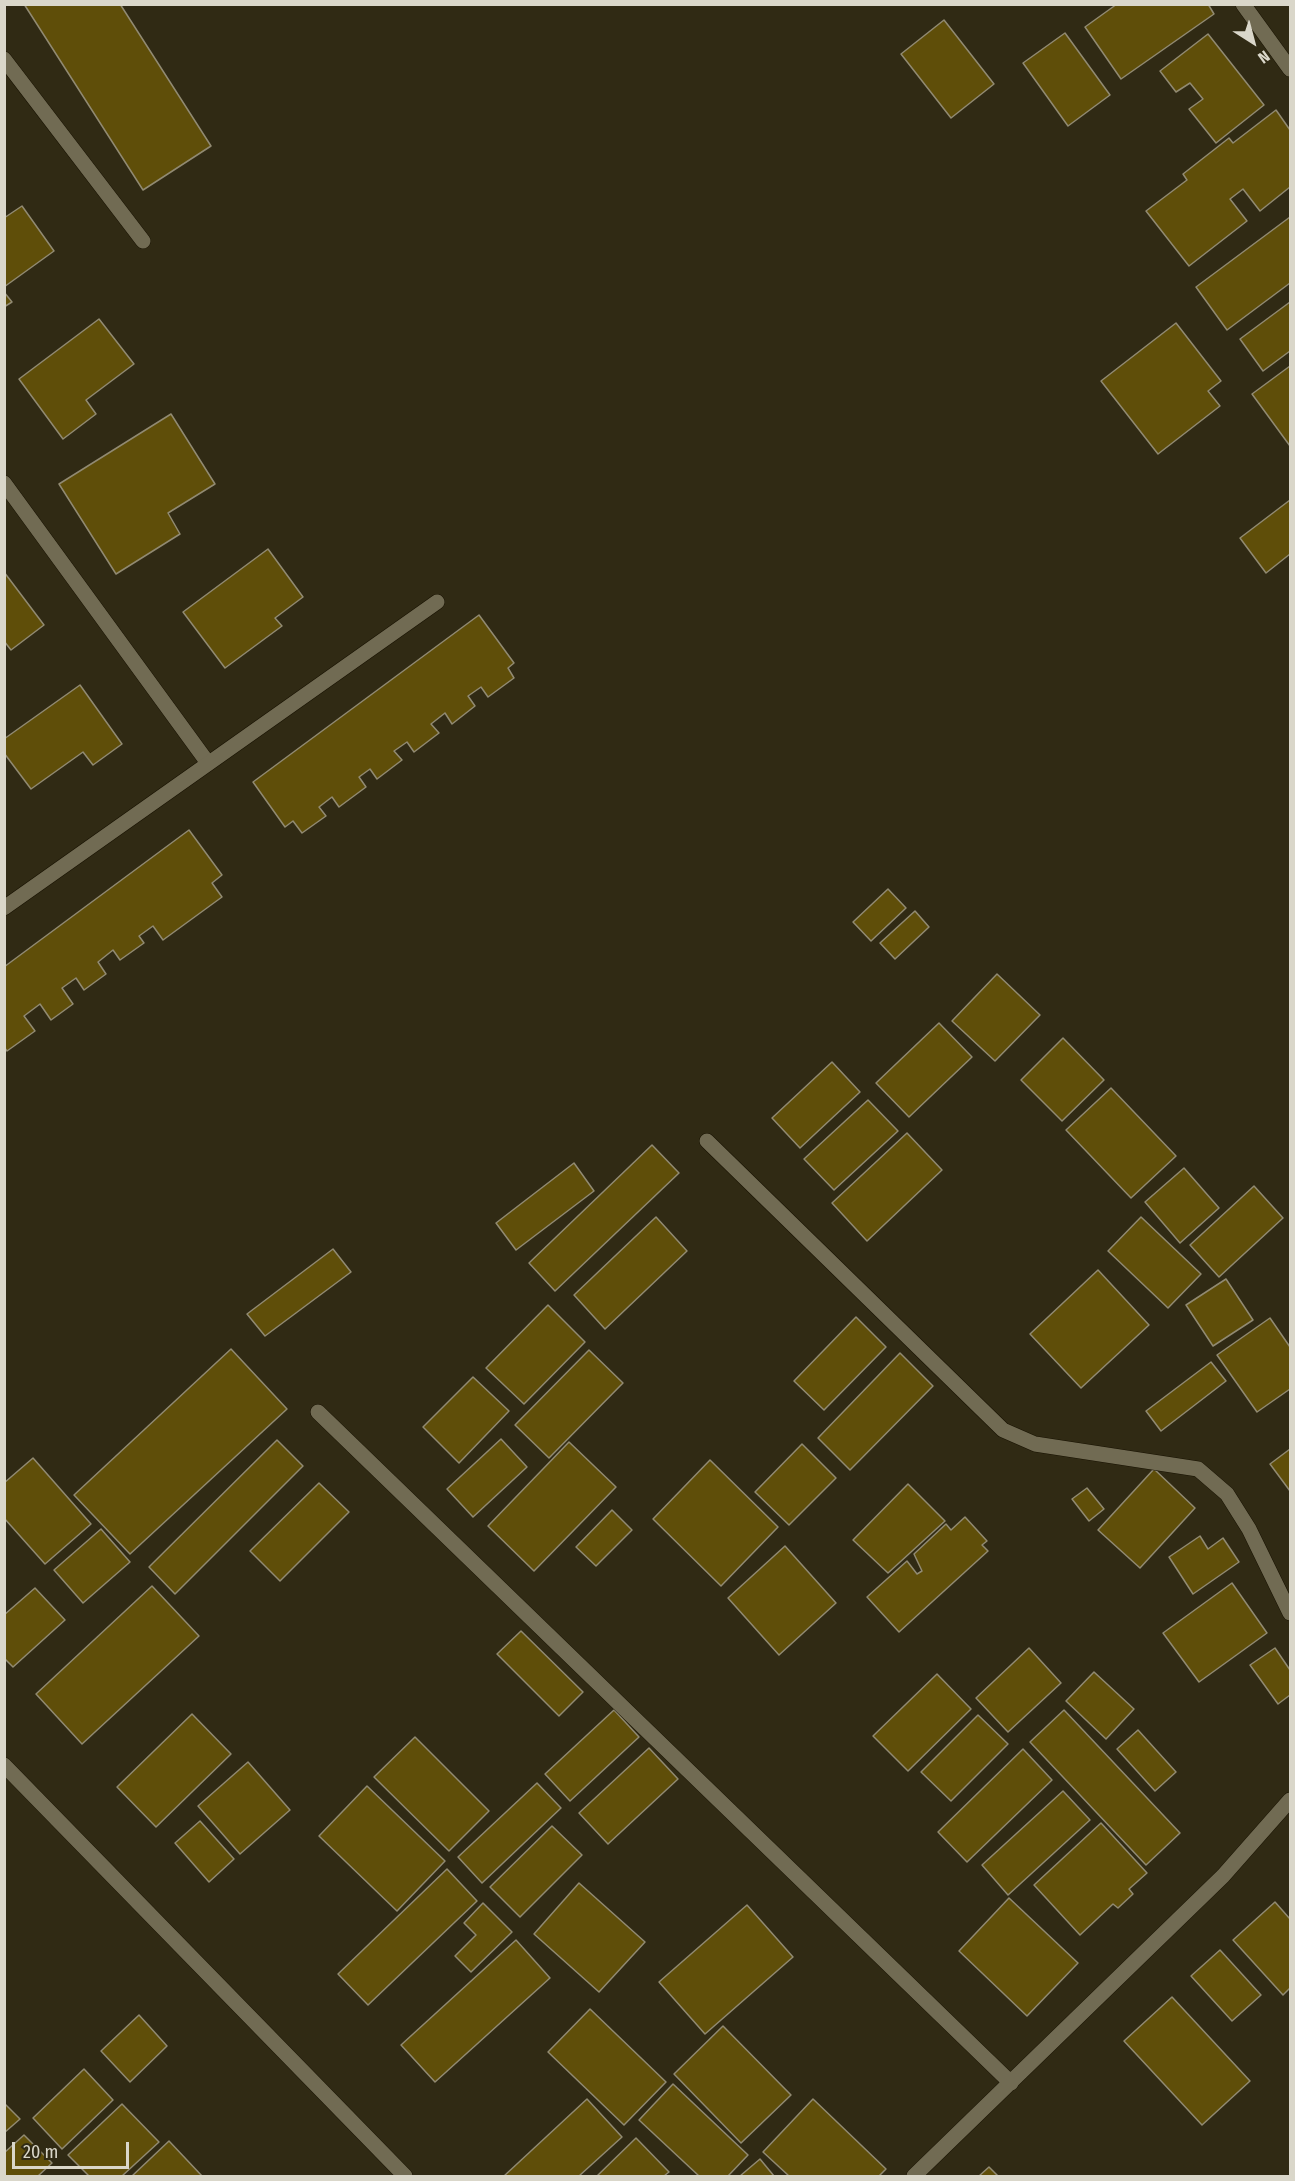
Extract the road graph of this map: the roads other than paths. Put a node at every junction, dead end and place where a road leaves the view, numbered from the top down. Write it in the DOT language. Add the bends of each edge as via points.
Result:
graph roads {
  1 [pos="1243,4"];
  2 [pos="4,59"];
  3 [pos="1290,69"];
  4 [pos="143,241"];
  5 [pos="4,483"];
  6 [pos="437,602"];
  7 [pos="208,763"];
  8 [pos="4,909"];
  9 [pos="707,1141"];
  10 [pos="318,1412"];
  11 [pos="1290,1613"];
  12 [pos="4,1765"];
  13 [pos="1290,1800"];
  14 [pos="1011,2083"];
  15 [pos="405,2176"];
  16 [pos="914,2176"];
  1 -- 3 [label="street"];
  2 -- 4 [label="street"];
  5 -- 7 [label="street"];
  6 -- 7 [label="street"];
  7 -- 8 [label="street"];
  9 -- 11 [label="street" via="1003,1430 1035,1444 1198,1469 1227,1494 1249,1529"];
  10 -- 14 [label="street"];
  12 -- 15 [label="street"];
  13 -- 14 [label="street" via="1222,1876"];
  14 -- 16 [label="street"];
}
